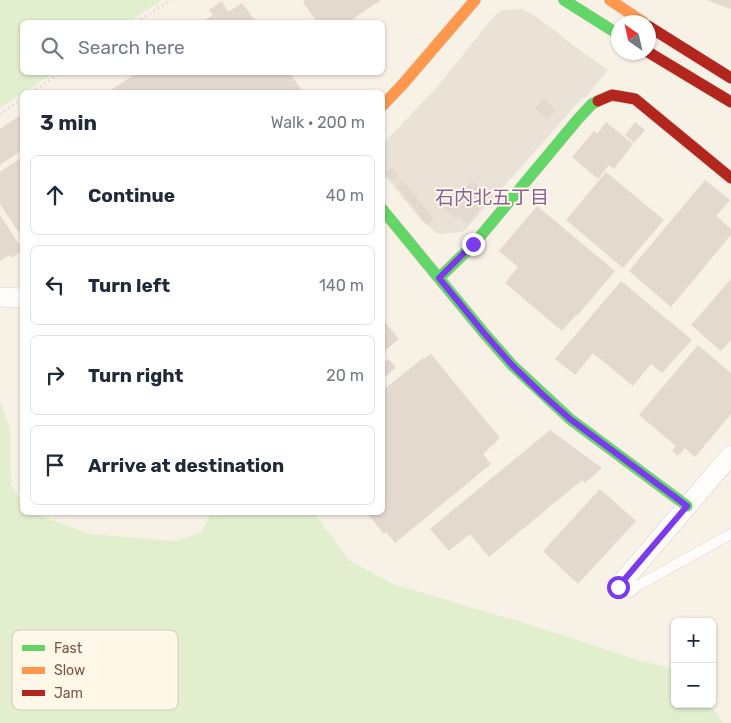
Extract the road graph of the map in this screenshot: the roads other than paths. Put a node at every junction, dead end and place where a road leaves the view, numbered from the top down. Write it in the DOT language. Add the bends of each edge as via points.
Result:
graph roads {
  1 [pos="475,0"];
  2 [pos="564,0"];
  3 [pos="610,0"];
  4 [pos="632,15"];
  5 [pos="611,30"];
  6 [pos="656,31"];
  7 [pos="656,57"];
  8 [pos="731,78"];
  9 [pos="731,102"];
  10 [pos="385,103"];
  11 [pos="731,178"];
  12 [pos="385,213"];
  13 [pos="439,278"];
  14 [pos="0,297"];
  15 [pos="20,298"];
  16 [pos="731,455"];
  17 [pos="687,506"];
  18 [pos="731,534"];
  19 [pos="618,587"];
  1 -- 10 [label="street"];
  2 -- 5 [label="street"];
  3 -- 4 [label="street"];
  6 -- 8 [label="street"];
  7 -- 9 [label="street"];
  11 -- 13 [label="street" via="635,99 612,95 592,104 473,244"];
  12 -- 13 [label="street"];
  13 -- 17 [label="street" via="506,359 543,395 570,419"];
  14 -- 15 [label="street"];
  16 -- 17 [label="street"];
  17 -- 19 [label="street"];
  18 -- 19 [label="lane" via="630,592"];
}
